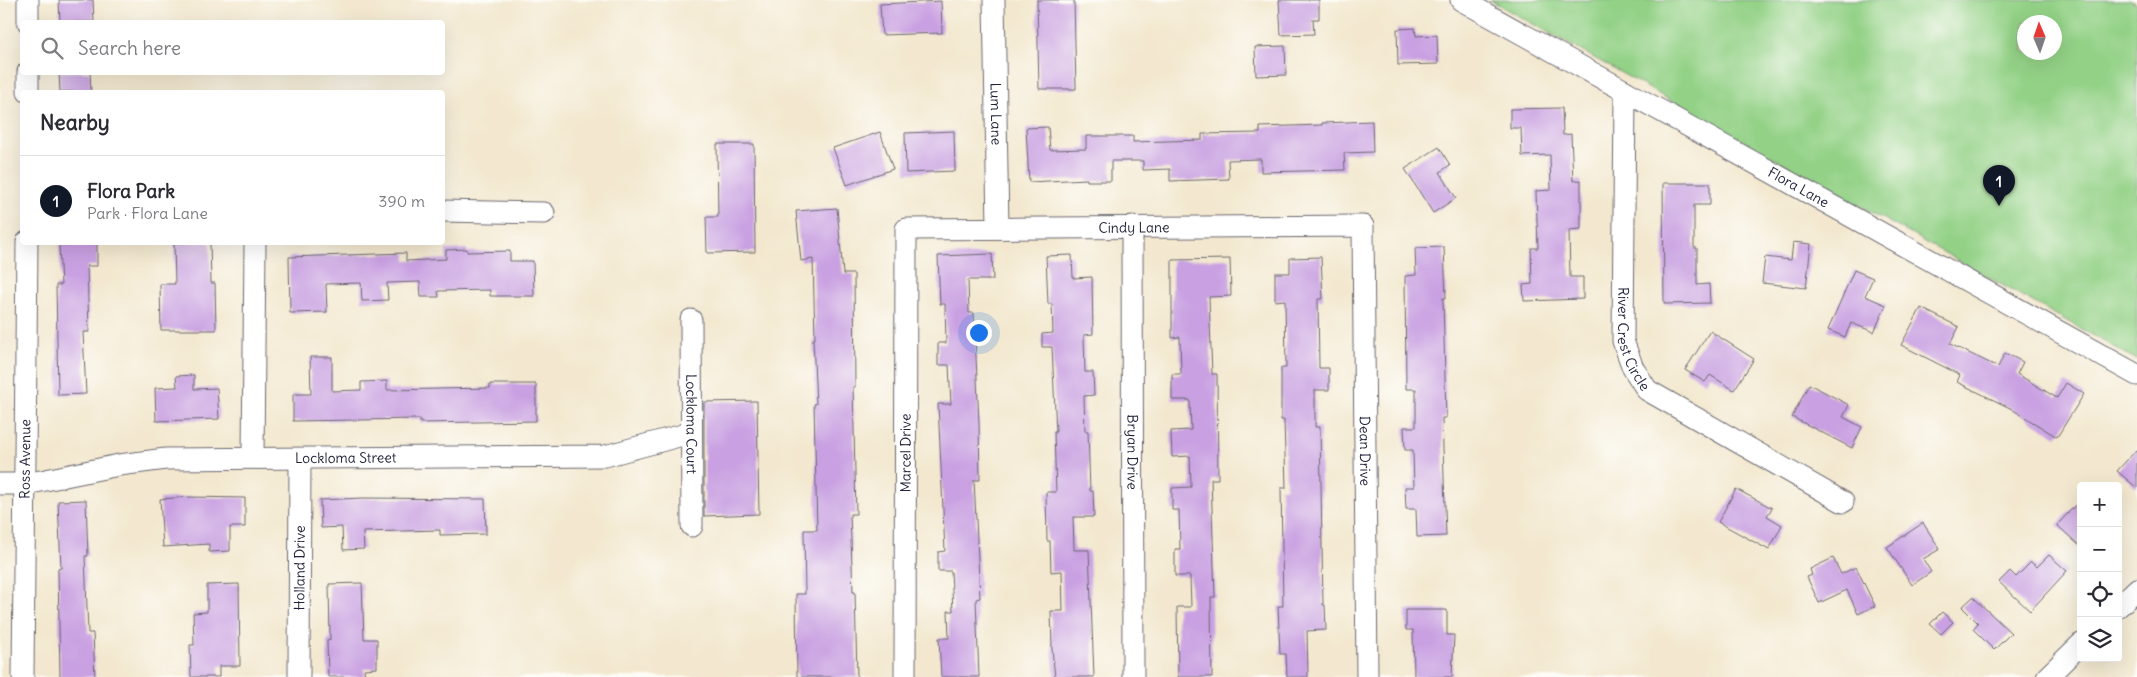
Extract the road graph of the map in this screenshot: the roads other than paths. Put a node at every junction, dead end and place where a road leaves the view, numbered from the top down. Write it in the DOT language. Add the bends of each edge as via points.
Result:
graph roads {
  1 [pos="28,0"];
  2 [pos="994,0"];
  3 [pos="1460,0"];
  4 [pos="28,20"];
  5 [pos="28,75"];
  6 [pos="28,90"];
  7 [pos="1625,91"];
  8 [pos="445,211"];
  9 [pos="544,213"];
  10 [pos="1132,226"];
  11 [pos="1363,226"];
  12 [pos="998,228"];
  13 [pos="906,229"];
  14 [pos="27,245"];
  15 [pos="255,245"];
  16 [pos="691,320"];
  17 [pos="2137,375"];
  18 [pos="690,432"];
  19 [pos="253,458"];
  20 [pos="300,459"];
  21 [pos="0,484"];
  22 [pos="26,484"];
  23 [pos="1843,502"];
  24 [pos="692,526"];
  25 [pos="2137,589"];
  26 [pos="2122,603"];
  27 [pos="2077,648"];
  28 [pos="23,677"];
  29 [pos="299,677"];
  30 [pos="905,677"];
  31 [pos="1133,677"];
  32 [pos="1367,677"];
  33 [pos="2047,677"];
  1 -- 4 [label="street"];
  2 -- 12 [label="street, Lum Lane"];
  3 -- 7 [label="street, Flora Lane"];
  5 -- 6 [label="street"];
  7 -- 17 [label="street, Flora Lane"];
  7 -- 23 [label="street, River Crest Circle" via="1623,341 1633,368 1647,390"];
  8 -- 9 [label="street"];
  10 -- 11 [label="street, Cindy Lane"];
  10 -- 12 [label="street, Cindy Lane"];
  10 -- 31 [label="street, Bryan Drive"];
  11 -- 32 [label="street, Dean Drive"];
  12 -- 13 [label="street, Cindy Lane"];
  13 -- 30 [label="street, Marcel Drive"];
  14 -- 22 [label="street, Ross Avenue"];
  15 -- 19 [label="street"];
  16 -- 18 [label="street, Lockloma Court"];
  18 -- 20 [label="street, Lockloma Street" via="605,456"];
  18 -- 24 [label="street, Lockloma Court"];
  19 -- 20 [label="street, Lockloma Street"];
  19 -- 22 [label="street, Lockloma Street" via="166,459"];
  20 -- 29 [label="street, Holland Drive"];
  21 -- 22 [label="street, Lockloma Street"];
  22 -- 28 [label="street, Ross Avenue"];
  25 -- 26 [label="street"];
  27 -- 33 [label="street"];
}
